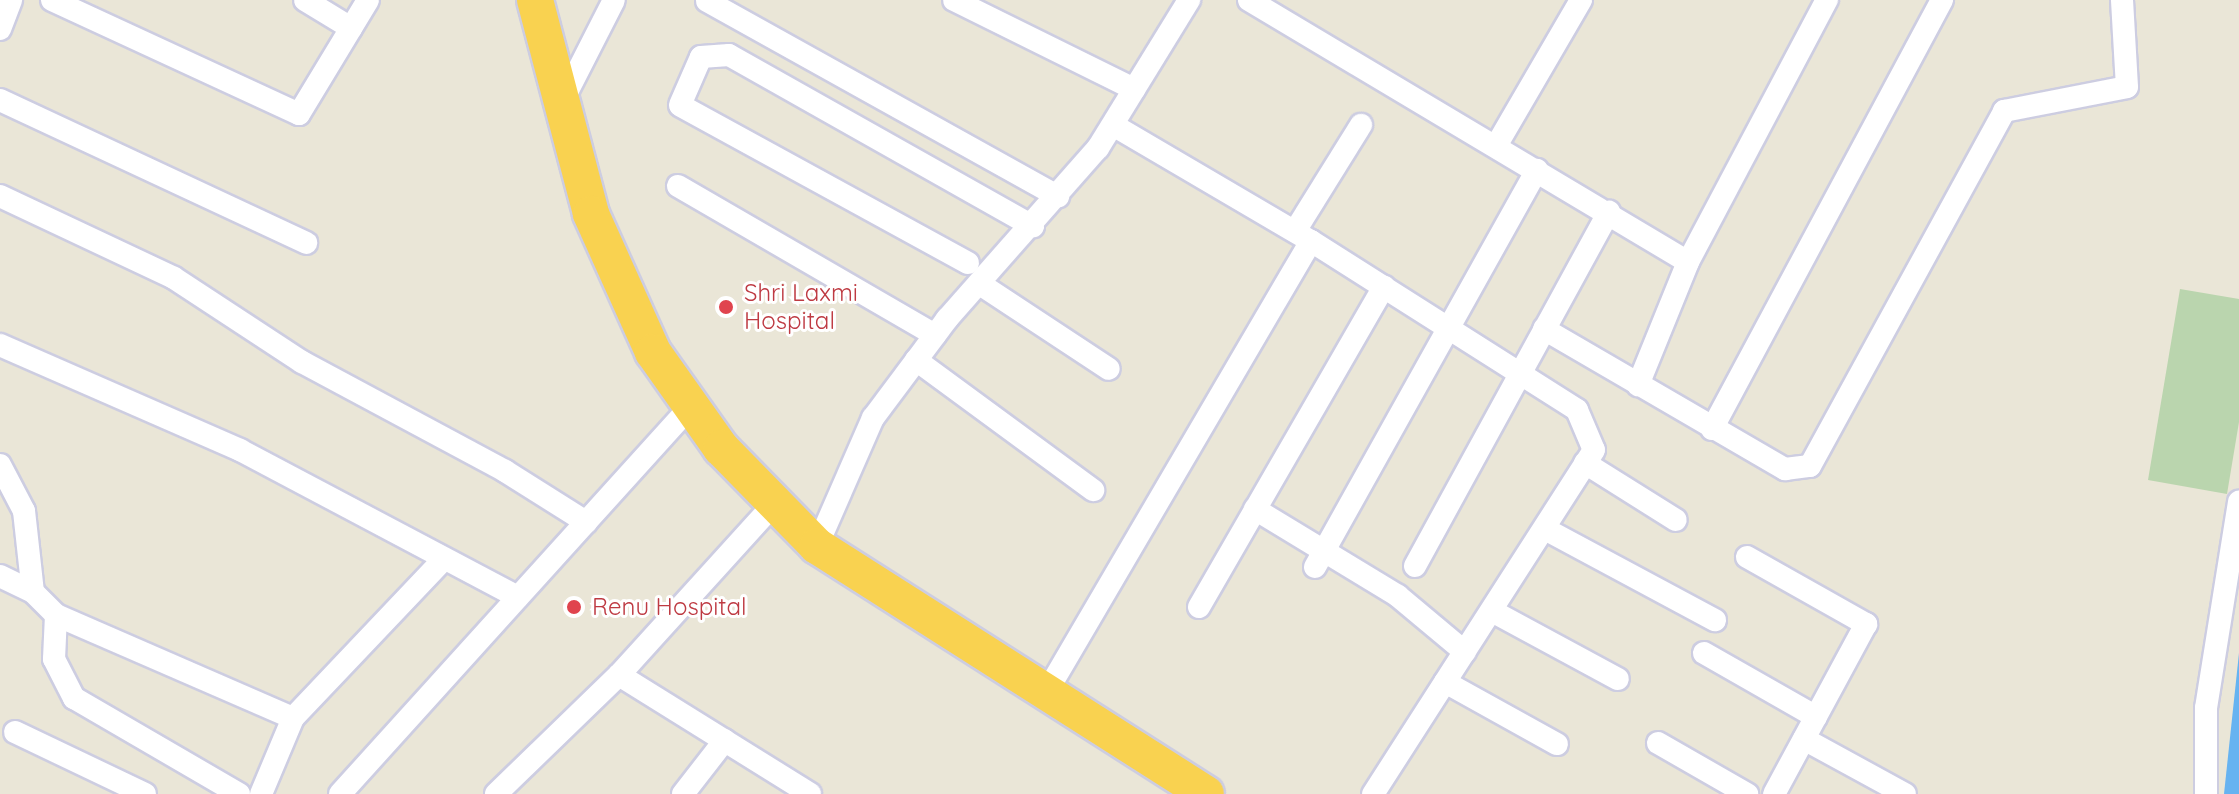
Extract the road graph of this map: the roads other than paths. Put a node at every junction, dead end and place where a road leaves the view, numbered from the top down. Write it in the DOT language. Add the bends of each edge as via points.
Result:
graph roads {
  1 [pos="11,0"];
  2 [pos="52,0"];
  3 [pos="305,0"];
  4 [pos="368,0"];
  5 [pos="535,0"];
  6 [pos="614,0"];
  7 [pos="954,0"];
  8 [pos="1249,0"];
  9 [pos="1581,0"];
  10 [pos="1827,0"];
  11 [pos="1942,0"];
  12 [pos="2122,0"];
  13 [pos="707,1"];
  14 [pos="1183,2"];
  15 [pos="351,28"];
  16 [pos="0,29"];
  17 [pos="1134,89"];
  18 [pos="0,100"];
  19 [pos="562,102"];
  20 [pos="1113,125"];
  21 [pos="1361,125"];
  22 [pos="1496,146"];
  23 [pos="1537,170"];
  24 [pos="678,186"];
  25 [pos="0,196"];
  26 [pos="1058,196"];
  27 [pos="1609,212"];
  28 [pos="1033,226"];
  29 [pos="1303,236"];
  30 [pos="306,243"];
  31 [pos="1688,262"];
  32 [pos="968,263"];
  33 [pos="980,284"];
  34 [pos="1384,286"];
  35 [pos="1448,328"];
  36 [pos="1544,329"];
  37 [pos="935,335"];
  38 [pos="0,345"];
  39 [pos="916,360"];
  40 [pos="1109,369"];
  41 [pos="1519,375"];
  42 [pos="1638,385"];
  43 [pos="691,406"];
  44 [pos="1712,429"];
  45 [pos="1585,463"];
  46 [pos="0,465"];
  47 [pos="1093,490"];
  48 [pos="776,502"];
  49 [pos="2239,502"];
  50 [pos="1255,509"];
  51 [pos="1676,520"];
  52 [pos="586,522"];
  53 [pos="1545,529"];
  54 [pos="817,546"];
  55 [pos="1747,557"];
  56 [pos="444,559"];
  57 [pos="1319,560"];
  58 [pos="1415,566"];
  59 [pos="0,576"];
  60 [pos="33,592"];
  61 [pos="518,597"];
  62 [pos="1199,607"];
  63 [pos="1492,611"];
  64 [pos="56,615"];
  65 [pos="1715,620"];
  66 [pos="1465,652"];
  67 [pos="1704,653"];
  68 [pos="619,675"];
  69 [pos="1618,679"];
  70 [pos="1445,682"];
  71 [pos="1046,693"];
  72 [pos="1816,717"];
  73 [pos="293,718"];
  74 [pos="15,732"];
  75 [pos="1804,739"];
  76 [pos="725,740"];
  77 [pos="1658,743"];
  78 [pos="1557,744"];
  79 [pos="145,794"];
  80 [pos="239,794"];
  81 [pos="261,794"];
  82 [pos="340,794"];
  83 [pos="496,794"];
  84 [pos="683,794"];
  85 [pos="810,794"];
  86 [pos="1206,794"];
  87 [pos="1373,794"];
  88 [pos="1747,794"];
  89 [pos="1774,794"];
  90 [pos="1905,794"];
  91 [pos="2206,794"];
  1 -- 16 [label="street"];
  2 -- 15 [label="street" via="299,114"];
  3 -- 15 [label="street"];
  4 -- 15 [label="street"];
  5 -- 19 [label="highway"];
  6 -- 19 [label="street"];
  7 -- 17 [label="street"];
  8 -- 22 [label="street"];
  9 -- 22 [label="street"];
  10 -- 31 [label="street"];
  11 -- 44 [label="street"];
  12 -- 44 [label="street" via="2127,87 2014,106 1998,118 1810,466 1785,469"];
  13 -- 26 [label="street"];
  14 -- 17 [label="street"];
  17 -- 20 [label="street"];
  18 -- 30 [label="street"];
  19 -- 43 [label="highway" via="591,214 653,352"];
  20 -- 26 [label="street"];
  20 -- 29 [label="street"];
  21 -- 29 [label="street"];
  22 -- 23 [label="street"];
  23 -- 27 [label="street"];
  23 -- 35 [label="street"];
  24 -- 37 [label="street"];
  25 -- 52 [label="street" via="174,278 302,362 505,471"];
  26 -- 28 [label="street"];
  27 -- 31 [label="street"];
  27 -- 36 [label="street"];
  28 -- 32 [label="street" via="729,55 701,57 680,105"];
  28 -- 33 [label="street"];
  29 -- 34 [label="street"];
  29 -- 71 [label="street"];
  31 -- 42 [label="street"];
  33 -- 37 [label="street"];
  33 -- 40 [label="street"];
  34 -- 35 [label="street"];
  34 -- 50 [label="street"];
  35 -- 41 [label="street"];
  35 -- 57 [label="street"];
  36 -- 41 [label="street"];
  36 -- 42 [label="street"];
  37 -- 39 [label="street"];
  38 -- 56 [label="street" via="240,450"];
  39 -- 47 [label="street"];
  39 -- 54 [label="street" via="873,418"];
  41 -- 45 [label="street" via="1577,410 1594,450"];
  41 -- 58 [label="street"];
  42 -- 44 [label="street"];
  43 -- 48 [label="highway" via="721,448"];
  43 -- 52 [label="street"];
  45 -- 51 [label="street"];
  45 -- 53 [label="street"];
  46 -- 60 [label="street" via="24,511"];
  48 -- 54 [label="highway"];
  48 -- 68 [label="street"];
  49 -- 91 [label="street" via="2206,708"];
  50 -- 57 [label="street"];
  50 -- 62 [label="street"];
  52 -- 61 [label="street"];
  53 -- 63 [label="street"];
  53 -- 65 [label="street"];
  54 -- 71 [label="highway"];
  55 -- 72 [label="street" via="1866,624"];
  56 -- 61 [label="street"];
  56 -- 73 [label="street"];
  57 -- 66 [label="street" via="1398,596"];
  59 -- 60 [label="street"];
  60 -- 64 [label="street"];
  61 -- 82 [label="street"];
  63 -- 66 [label="street"];
  63 -- 69 [label="street"];
  64 -- 73 [label="street"];
  64 -- 80 [label="street" via="54,659 74,698"];
  66 -- 70 [label="street"];
  67 -- 72 [label="street"];
  68 -- 76 [label="street"];
  68 -- 83 [label="street"];
  70 -- 78 [label="street"];
  70 -- 87 [label="street"];
  71 -- 86 [label="highway"];
  72 -- 75 [label="street"];
  73 -- 81 [label="street"];
  74 -- 79 [label="street"];
  75 -- 89 [label="street"];
  75 -- 90 [label="street"];
  76 -- 84 [label="street"];
  76 -- 85 [label="street"];
  77 -- 88 [label="street"];
}
